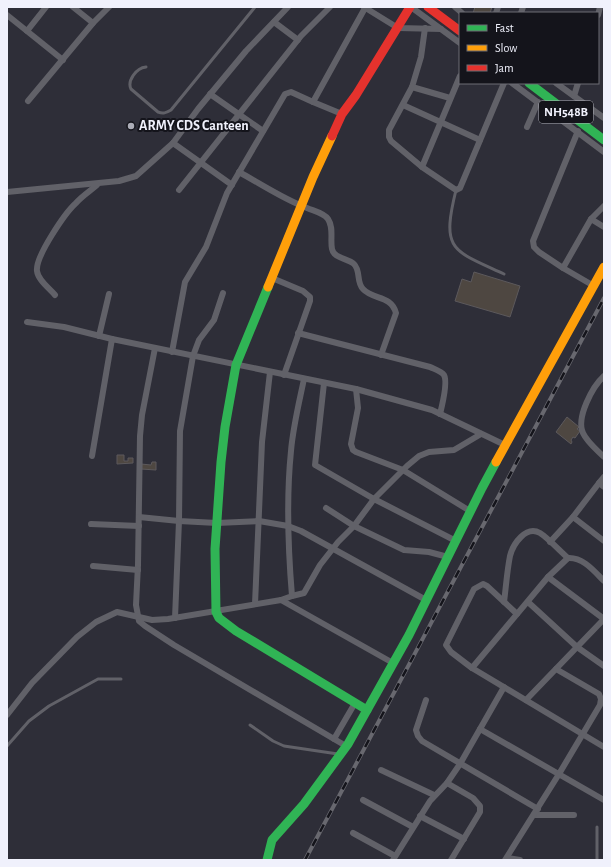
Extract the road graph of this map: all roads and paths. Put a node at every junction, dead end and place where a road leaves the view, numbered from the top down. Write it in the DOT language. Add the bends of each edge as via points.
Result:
graph roads {
  1 [pos="46,7"];
  2 [pos="73,7"];
  3 [pos="109,7"];
  4 [pos="248,7"];
  5 [pos="288,7"];
  6 [pos="330,7"];
  7 [pos="411,7"];
  8 [pos="428,7"];
  9 [pos="365,8"];
  10 [pos="254,9"];
  11 [pos="7,15"];
  12 [pos="274,22"];
  13 [pos="93,23"];
  14 [pos="398,28"];
  15 [pos="425,28"];
  16 [pos="441,29"];
  17 [pos="459,30"];
  18 [pos="27,31"];
  19 [pos="298,40"];
  20 [pos="459,42"];
  21 [pos="63,60"];
  22 [pos="146,68"];
  23 [pos="459,78"];
  24 [pos="504,84"];
  25 [pos="513,84"];
  26 [pos="530,84"];
  27 [pos="557,84"];
  28 [pos="578,84"];
  29 [pos="412,87"];
  30 [pos="210,94"];
  31 [pos="574,96"];
  32 [pos="450,98"];
  33 [pos="28,101"];
  34 [pos="313,102"];
  35 [pos="538,102"];
  36 [pos="403,105"];
  37 [pos="239,114"];
  38 [pos="342,114"];
  39 [pos="604,118"];
  40 [pos="440,123"];
  41 [pos="527,127"];
  42 [pos="263,131"];
  43 [pos="578,131"];
  44 [pos="480,140"];
  45 [pos="604,140"];
  46 [pos="173,143"];
  47 [pos="604,152"];
  48 [pos="200,162"];
  49 [pos="422,167"];
  50 [pos="239,172"];
  51 [pos="97,184"];
  52 [pos="232,185"];
  53 [pos="180,190"];
  54 [pos="456,190"];
  55 [pos="7,192"];
  56 [pos="301,206"];
  57 [pos="604,206"];
  58 [pos="591,219"];
  59 [pos="604,227"];
  60 [pos="604,267"];
  61 [pos="563,268"];
  62 [pos="504,274"];
  63 [pos="272,278"];
  64 [pos="594,286"];
  65 [pos="223,293"];
  66 [pos="109,294"];
  67 [pos="55,295"];
  68 [pos="27,322"];
  69 [pos="298,334"];
  70 [pos="99,336"];
  71 [pos="112,340"];
  72 [pos="155,348"];
  73 [pos="172,352"];
  74 [pos="381,355"];
  75 [pos="193,356"];
  76 [pos="236,365"];
  77 [pos="270,372"];
  78 [pos="284,375"];
  79 [pos="604,376"];
  80 [pos="304,378"];
  81 [pos="324,383"];
  82 [pos="356,389"];
  83 [pos="440,414"];
  84 [pos="481,434"];
  85 [pos="506,445"];
  86 [pos="92,456"];
  87 [pos="604,457"];
  88 [pos="403,470"];
  89 [pos="604,477"];
  90 [pos="602,485"];
  91 [pos="374,499"];
  92 [pos="326,508"];
  93 [pos="470,511"];
  94 [pos="139,517"];
  95 [pos="573,517"];
  96 [pos="179,521"];
  97 [pos="259,521"];
  98 [pos="217,523"];
  99 [pos="91,524"];
  100 [pos="139,526"];
  101 [pos="288,526"];
  102 [pos="354,526"];
  103 [pos="456,541"];
  104 [pos="604,541"];
  105 [pos="550,542"];
  106 [pos="332,550"];
  107 [pos="448,557"];
  108 [pos="568,558"];
  109 [pos="94,566"];
  110 [pos="138,570"];
  111 [pos="548,577"];
  112 [pos="604,581"];
  113 [pos="292,596"];
  114 [pos="281,600"];
  115 [pos="426,600"];
  116 [pos="504,602"];
  117 [pos="528,602"];
  118 [pos="255,604"];
  119 [pos="216,612"];
  120 [pos="517,614"];
  121 [pos="138,617"];
  122 [pos="175,618"];
  123 [pos="604,619"];
  124 [pos="577,647"];
  125 [pos="393,663"];
  126 [pos="604,666"];
  127 [pos="472,668"];
  128 [pos="556,669"];
  129 [pos="121,680"];
  130 [pos="504,687"];
  131 [pos="426,700"];
  132 [pos="526,700"];
  133 [pos="355,703"];
  134 [pos="367,710"];
  135 [pos="8,712"];
  136 [pos="250,725"];
  137 [pos="480,729"];
  138 [pos="582,734"];
  139 [pos="334,739"];
  140 [pos="7,746"];
  141 [pos="346,746"];
  142 [pos="604,747"];
  143 [pos="340,754"];
  144 [pos="460,764"];
  145 [pos="380,770"];
  146 [pos="559,774"];
  147 [pos="447,784"];
  148 [pos="434,795"];
  149 [pos="363,800"];
  150 [pos="604,800"];
  151 [pos="538,809"];
  152 [pos="534,815"];
  153 [pos="574,815"];
  154 [pos="420,816"];
  155 [pos="597,826"];
  156 [pos="413,827"];
  157 [pos="354,833"];
  158 [pos="464,839"];
  159 [pos="394,858"];
  160 [pos="506,859"];
  161 [pos="267,860"];
  162 [pos="451,860"];
  163 [pos="520,860"];
  164 [pos="597,860"];
  1 -- 18 [label="street"];
  2 -- 13 [label="street"];
  3 -- 13 [label="street"];
  4 -- 10 [label="lane"];
  5 -- 12 [label="street"];
  6 -- 19 [label="street"];
  7 -- 14 [label="main road"];
  7 -- 16 [label="street"];
  8 -- 17 [label="main road"];
  9 -- 14 [label="street"];
  9 -- 34 [label="street"];
  10 -- 22 [label="lane" via="171,110 158,112 129,86 139,69"];
  11 -- 18 [label="street"];
  12 -- 19 [label="street"];
  12 -- 30 [label="street"];
  13 -- 21 [label="street"];
  14 -- 15 [label="street"];
  14 -- 38 [label="main road"];
  15 -- 16 [label="street"];
  15 -- 29 [label="street" via="421,57"];
  16 -- 20 [label="street"];
  18 -- 21 [label="street"];
  19 -- 37 [label="street"];
  21 -- 33 [label="street"];
  23 -- 32 [label="street"];
  24 -- 44 [label="street"];
  25 -- 35 [label="street"];
  26 -- 45 [label="main road, NH548B"];
  27 -- 31 [label="street"];
  28 -- 31 [label="street"];
  29 -- 32 [label="street"];
  29 -- 36 [label="street"];
  30 -- 37 [label="street"];
  30 -- 46 [label="street"];
  31 -- 39 [label="street"];
  32 -- 40 [label="street"];
  34 -- 38 [label="street"];
  34 -- 42 [label="street" via="287,92"];
  35 -- 41 [label="street"];
  35 -- 43 [label="street"];
  36 -- 40 [label="street"];
  36 -- 49 [label="street" via="392,122 389,137"];
  37 -- 42 [label="street"];
  37 -- 48 [label="street"];
  38 -- 56 [label="main road"];
  40 -- 44 [label="street"];
  40 -- 49 [label="street"];
  42 -- 50 [label="street"];
  43 -- 47 [label="street"];
  43 -- 61 [label="street" via="533,241 539,252"];
  44 -- 54 [label="street" via="460,188"];
  46 -- 48 [label="street"];
  46 -- 51 [label="street" via="136,176 119,182"];
  48 -- 52 [label="street"];
  48 -- 53 [label="street"];
  49 -- 54 [label="street"];
  50 -- 52 [label="street"];
  50 -- 56 [label="street"];
  51 -- 55 [label="street"];
  51 -- 67 [label="street" via="75,203 55,230 36,266 40,278"];
  52 -- 73 [label="street" via="221,206 206,247 185,282"];
  54 -- 62 [label="lane" via="449,220 452,243 465,256"];
  56 -- 63 [label="main road"];
  56 -- 74 [label="street" via="324,215 329,220 332,229 332,250 337,256 355,265 358,282 363,290 391,303 394,307 396,313"];
  57 -- 58 [label="street"];
  58 -- 59 [label="street"];
  58 -- 61 [label="street"];
  60 -- 64 [label="main road"];
  61 -- 64 [label="street"];
  63 -- 69 [label="street" via="303,291 310,297"];
  63 -- 76 [label="main road"];
  64 -- 85 [label="main road"];
  65 -- 75 [label="street" via="214,320 199,340"];
  66 -- 70 [label="street"];
  68 -- 70 [label="street" via="64,327"];
  69 -- 74 [label="street"];
  69 -- 78 [label="street"];
  70 -- 71 [label="street"];
  71 -- 72 [label="street"];
  71 -- 86 [label="street"];
  72 -- 73 [label="street"];
  72 -- 94 [label="street" via="142,415"];
  73 -- 75 [label="street"];
  74 -- 83 [label="street" via="430,367 444,375 446,381"];
  75 -- 76 [label="street"];
  75 -- 96 [label="street" via="180,430"];
  76 -- 77 [label="street"];
  76 -- 98 [label="main road" via="225,427"];
  77 -- 78 [label="street"];
  77 -- 97 [label="street" via="262,442"];
  78 -- 80 [label="street"];
  79 -- 87 [label="street" via="591,396 581,422 586,438"];
  80 -- 81 [label="street"];
  80 -- 101 [label="street" via="291,449"];
  81 -- 82 [label="street"];
  81 -- 91 [label="street" via="315,465"];
  82 -- 83 [label="street"];
  82 -- 88 [label="street" via="358,408 351,444 353,450"];
  83 -- 84 [label="street"];
  84 -- 85 [label="street"];
  84 -- 88 [label="street" via="454,450 429,452 419,456"];
  85 -- 93 [label="main road"];
  88 -- 91 [label="street"];
  88 -- 93 [label="street"];
  89 -- 90 [label="street"];
  90 -- 95 [label="street"];
  91 -- 102 [label="street"];
  91 -- 103 [label="street"];
  92 -- 102 [label="street"];
  93 -- 103 [label="main road"];
  94 -- 96 [label="street"];
  94 -- 100 [label="street"];
  95 -- 104 [label="street"];
  95 -- 105 [label="street"];
  96 -- 98 [label="street"];
  96 -- 122 [label="street"];
  97 -- 98 [label="street"];
  97 -- 101 [label="street"];
  97 -- 118 [label="street"];
  98 -- 119 [label="main road"];
  99 -- 100 [label="street"];
  100 -- 110 [label="street"];
  101 -- 106 [label="street"];
  101 -- 113 [label="street"];
  102 -- 106 [label="street"];
  102 -- 107 [label="street" via="404,550"];
  103 -- 107 [label="main road"];
  105 -- 108 [label="street"];
  105 -- 116 [label="street" via="534,531 528,532 514,545 510,554"];
  106 -- 113 [label="street" via="320,565 304,594"];
  106 -- 115 [label="street"];
  107 -- 115 [label="main road"];
  108 -- 111 [label="street"];
  108 -- 112 [label="street" via="578,559 586,564"];
  109 -- 110 [label="street"];
  110 -- 121 [label="street"];
  111 -- 117 [label="street"];
  111 -- 123 [label="street"];
  113 -- 114 [label="street"];
  114 -- 118 [label="street"];
  114 -- 125 [label="street"];
  115 -- 125 [label="main road"];
  116 -- 120 [label="street"];
  116 -- 127 [label="street" via="487,586 478,586 474,589 446,645"];
  117 -- 120 [label="street"];
  117 -- 124 [label="street"];
  118 -- 119 [label="street"];
  119 -- 122 [label="street"];
  119 -- 133 [label="main road" via="230,627"];
  120 -- 127 [label="street"];
  121 -- 122 [label="street" via="152,620"];
  121 -- 135 [label="street" via="117,612 96,622 77,637 32,683"];
  121 -- 139 [label="street" via="145,626 174,645"];
  123 -- 124 [label="street"];
  124 -- 126 [label="street"];
  124 -- 128 [label="street"];
  125 -- 134 [label="main road"];
  127 -- 130 [label="street"];
  128 -- 132 [label="street"];
  128 -- 138 [label="street" via="594,691 601,699"];
  129 -- 140 [label="lane" via="98,679 49,706 29,721"];
  130 -- 132 [label="street"];
  130 -- 137 [label="street"];
  131 -- 144 [label="street" via="416,730 418,736"];
  132 -- 138 [label="street"];
  133 -- 134 [label="main road"];
  133 -- 139 [label="street"];
  134 -- 141 [label="main road"];
  136 -- 143 [label="lane" via="284,746"];
  137 -- 144 [label="street"];
  137 -- 146 [label="street"];
  138 -- 142 [label="street"];
  138 -- 146 [label="street"];
  139 -- 141 [label="street"];
  141 -- 143 [label="main road"];
  143 -- 161 [label="main road" via="304,804 272,840"];
  144 -- 147 [label="street"];
  144 -- 151 [label="street"];
  145 -- 148 [label="street"];
  146 -- 150 [label="street"];
  146 -- 151 [label="street"];
  147 -- 148 [label="street"];
  147 -- 158 [label="street" via="473,798 480,806 480,812"];
  148 -- 154 [label="street"];
  149 -- 156 [label="street"];
  151 -- 152 [label="street"];
  152 -- 153 [label="street"];
  152 -- 160 [label="street"];
  154 -- 156 [label="street"];
  154 -- 158 [label="street"];
  155 -- 164 [label="lane"];
  156 -- 159 [label="street"];
  157 -- 159 [label="street"];
  158 -- 162 [label="street"];
  160 -- 163 [label="street"];
}
